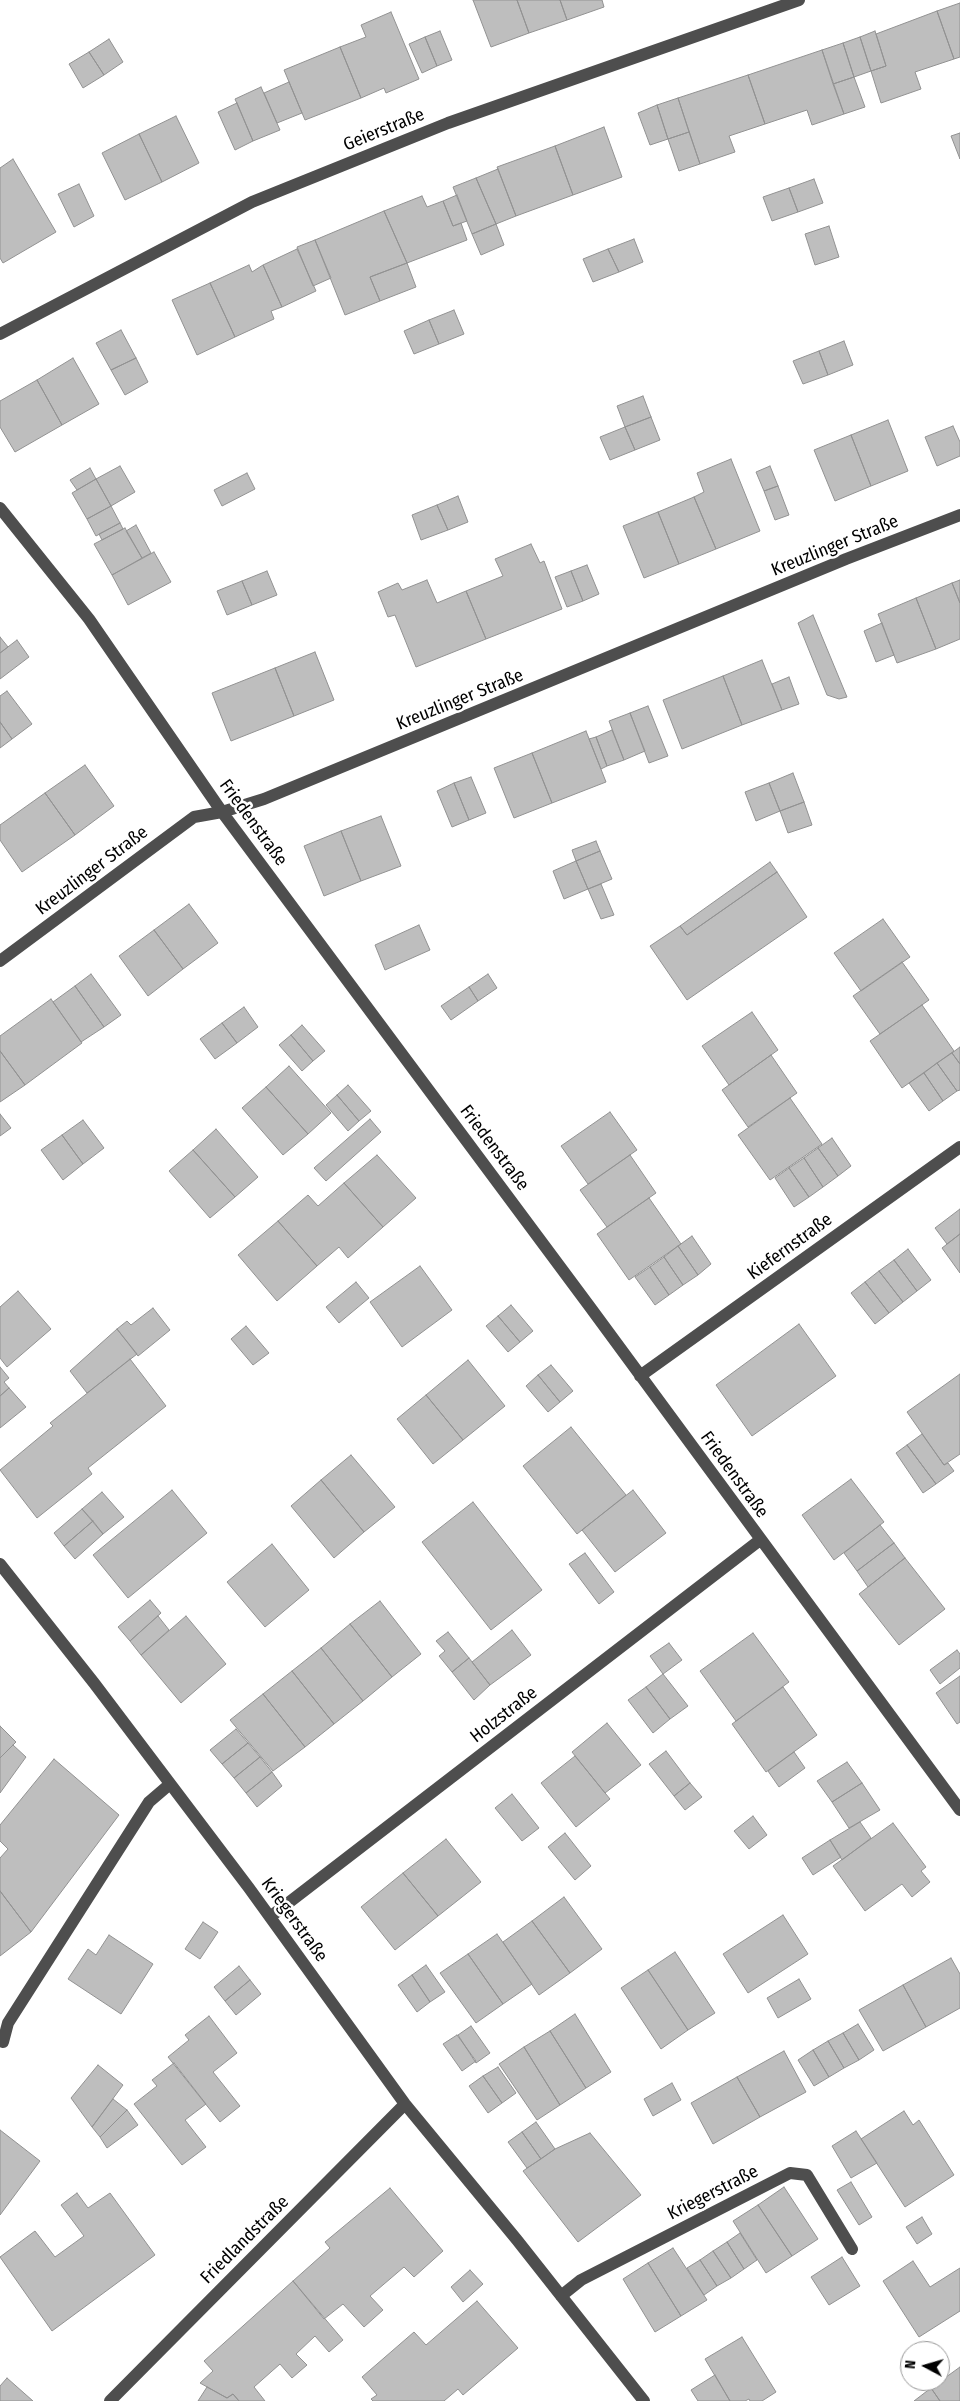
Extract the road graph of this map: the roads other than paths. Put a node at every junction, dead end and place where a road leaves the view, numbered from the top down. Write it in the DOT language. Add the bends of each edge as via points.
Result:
graph roads {
  1 [pos="799,0"];
  2 [pos="0,334"];
  3 [pos="0,508"];
  4 [pos="960,515"];
  5 [pos="222,812"];
  6 [pos="0,961"];
  7 [pos="960,1147"];
  8 [pos="640,1376"];
  9 [pos="760,1540"];
  10 [pos="0,1564"];
  11 [pos="170,1784"];
  12 [pos="960,1810"];
  13 [pos="270,1917"];
  14 [pos="3,2042"];
  15 [pos="405,2104"];
  16 [pos="852,2250"];
  17 [pos="561,2296"];
  18 [pos="110,2401"];
  19 [pos="644,2401"];
  1 -- 2 [label="street, Geierstraße" via="448,123 252,202"];
  3 -- 5 [label="street, Friedenstraße" via="89,619"];
  4 -- 5 [label="street, Kreuzlinger Straße" via="264,799"];
  5 -- 6 [label="street, Kreuzlinger Straße" via="194,817"];
  5 -- 8 [label="street, Friedenstraße"];
  7 -- 8 [label="street, Kiefernstraße"];
  8 -- 9 [label="street, Friedenstraße"];
  9 -- 12 [label="street, Friedenstraße"];
  9 -- 13 [label="street, Holzstraße"];
  10 -- 11 [label="street, Kriegerstraße"];
  11 -- 13 [label="street, Kriegerstraße"];
  11 -- 14 [label="street" via="150,1802 8,2023"];
  13 -- 15 [label="street, Kriegerstraße"];
  15 -- 17 [label="street, Kriegerstraße"];
  15 -- 18 [label="street, Friedlandstraße"];
  16 -- 17 [label="street, Kriegerstraße" via="807,2175 790,2173 582,2280"];
  17 -- 19 [label="street, Kriegerstraße"];
}
